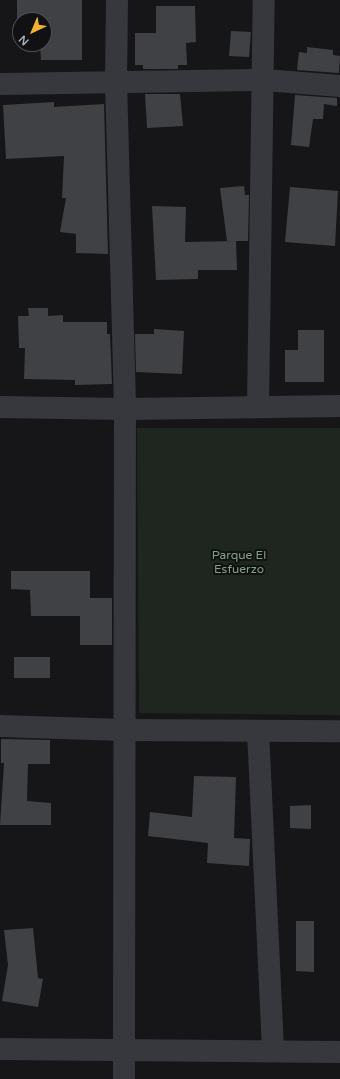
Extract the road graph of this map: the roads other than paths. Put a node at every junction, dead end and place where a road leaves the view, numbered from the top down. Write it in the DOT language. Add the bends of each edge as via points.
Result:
graph roads {
  1 [pos="117,0"];
  2 [pos="264,0"];
  3 [pos="265,80"];
  4 [pos="116,82"];
  5 [pos="0,84"];
  6 [pos="340,86"];
  7 [pos="340,406"];
  8 [pos="0,407"];
  9 [pos="258,407"];
  10 [pos="125,409"];
  11 [pos="0,726"];
  12 [pos="123,730"];
  13 [pos="258,731"];
  14 [pos="340,731"];
  15 [pos="0,1049"];
  16 [pos="125,1051"];
  17 [pos="273,1051"];
  18 [pos="340,1052"];
  19 [pos="124,1079"];
  1 -- 4 [label="street"];
  2 -- 3 [label="street"];
  3 -- 4 [label="street"];
  3 -- 6 [label="street"];
  3 -- 9 [label="street"];
  4 -- 5 [label="street"];
  4 -- 10 [label="street"];
  7 -- 9 [label="street"];
  8 -- 10 [label="street"];
  9 -- 10 [label="street"];
  10 -- 12 [label="street"];
  11 -- 12 [label="street"];
  12 -- 13 [label="street"];
  12 -- 16 [label="street"];
  13 -- 14 [label="street"];
  13 -- 17 [label="street"];
  15 -- 16 [label="street"];
  16 -- 17 [label="street"];
  16 -- 19 [label="street"];
  17 -- 18 [label="street"];
}
